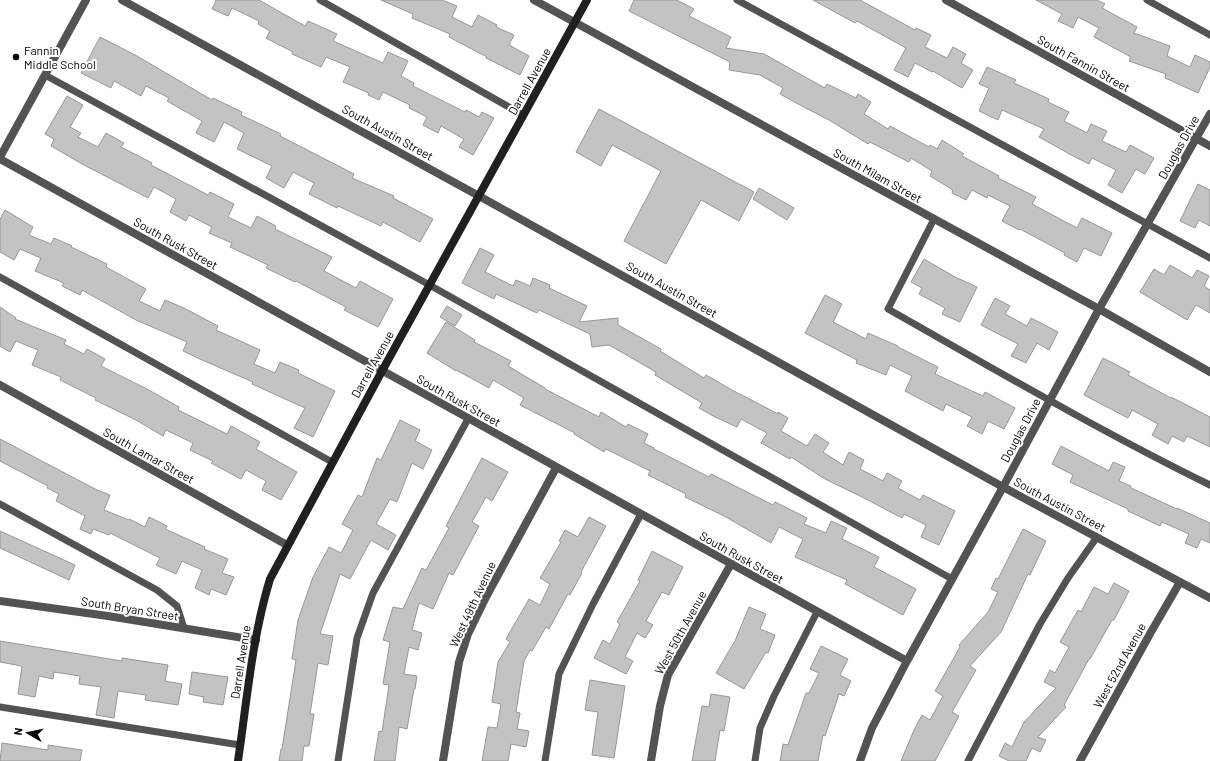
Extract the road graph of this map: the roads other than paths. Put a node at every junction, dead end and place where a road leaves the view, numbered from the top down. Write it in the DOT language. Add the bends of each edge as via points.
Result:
graph roads {
  1 [pos="86,0"];
  2 [pos="122,0"];
  3 [pos="320,0"];
  4 [pos="534,0"];
  5 [pos="586,0"];
  6 [pos="737,0"];
  7 [pos="946,0"];
  8 [pos="1147,0"];
  9 [pos="574,22"];
  10 [pos="1210,35"];
  11 [pos="45,75"];
  12 [pos="1210,114"];
  13 [pos="524,115"];
  14 [pos="1197,139"];
  15 [pos="1210,146"];
  16 [pos="0,158"];
  17 [pos="479,196"];
  18 [pos="934,219"];
  19 [pos="1148,224"];
  20 [pos="1210,258"];
  21 [pos="0,277"];
  22 [pos="430,285"];
  23 [pos="1099,309"];
  24 [pos="382,370"];
  25 [pos="1210,372"];
  26 [pos="0,385"];
  27 [pos="1050,401"];
  28 [pos="468,419"];
  29 [pos="332,462"];
  30 [pos="556,468"];
  31 [pos="1210,485"];
  32 [pos="1003,486"];
  33 [pos="0,504"];
  34 [pos="641,514"];
  35 [pos="1096,537"];
  36 [pos="287,545"];
  37 [pos="731,564"];
  38 [pos="952,579"];
  39 [pos="1180,582"];
  40 [pos="1210,598"];
  41 [pos="0,601"];
  42 [pos="817,612"];
  43 [pos="184,628"];
  44 [pos="256,640"];
  45 [pos="907,661"];
  46 [pos="0,706"];
  47 [pos="240,745"];
  48 [pos="238,761"];
  49 [pos="338,761"];
  50 [pos="443,761"];
  51 [pos="546,761"];
  52 [pos="651,761"];
  53 [pos="755,761"];
  54 [pos="860,761"];
  55 [pos="968,761"];
  56 [pos="1080,761"];
  1 -- 11 [label="street"];
  2 -- 17 [label="street, South Austin Street"];
  3 -- 13 [label="lane"];
  4 -- 9 [label="street, South Milam Street"];
  5 -- 9 [label="main road, Darrell Avenue"];
  6 -- 19 [label="lane"];
  7 -- 14 [label="street, South Fannin Street"];
  8 -- 10 [label="lane"];
  9 -- 13 [label="main road, Darrell Avenue"];
  9 -- 18 [label="street, South Milam Street"];
  11 -- 16 [label="street"];
  11 -- 22 [label="lane"];
  12 -- 14 [label="street, Douglas Drive"];
  13 -- 17 [label="main road, Darrell Avenue"];
  14 -- 15 [label="street, South Fannin Street"];
  14 -- 19 [label="street, Douglas Drive"];
  16 -- 24 [label="street, South Rusk Street"];
  17 -- 22 [label="main road, Darrell Avenue"];
  17 -- 32 [label="street, South Austin Street"];
  18 -- 23 [label="street, South Milam Street"];
  18 -- 27 [label="lane" via="888,309"];
  19 -- 20 [label="lane"];
  19 -- 23 [label="street, Douglas Drive"];
  21 -- 29 [label="lane"];
  22 -- 24 [label="main road, Darrell Avenue"];
  22 -- 38 [label="lane"];
  23 -- 25 [label="street, South Milam Street"];
  23 -- 27 [label="street, Douglas Drive"];
  24 -- 28 [label="street, South Rusk Street"];
  24 -- 29 [label="main road, Darrell Avenue"];
  26 -- 36 [label="street, South Lamar Street"];
  27 -- 31 [label="lane"];
  27 -- 32 [label="street, Douglas Drive"];
  28 -- 30 [label="street, South Rusk Street"];
  28 -- 49 [label="lane" via="373,593 357,638"];
  29 -- 36 [label="main road, Darrell Avenue"];
  30 -- 34 [label="street, South Rusk Street"];
  30 -- 50 [label="street, West 49th Avenue" via="468,634 459,662"];
  32 -- 35 [label="street, South Austin Street"];
  32 -- 38 [label="street, Douglas Drive"];
  33 -- 43 [label="lane" via="157,590 177,606"];
  34 -- 37 [label="street, South Rusk Street"];
  34 -- 51 [label="lane" via="559,674"];
  35 -- 39 [label="street, South Austin Street"];
  35 -- 55 [label="lane" via="1040,624"];
  36 -- 44 [label="main road, Darrell Avenue" via="270,579"];
  37 -- 42 [label="street, South Rusk Street"];
  37 -- 52 [label="street, West 50th Avenue" via="668,675"];
  38 -- 45 [label="street, Douglas Drive"];
  39 -- 40 [label="street, South Austin Street"];
  39 -- 56 [label="street, West 52nd Avenue"];
  41 -- 43 [label="street, South Bryan Street"];
  42 -- 45 [label="street, South Rusk Street"];
  42 -- 53 [label="lane" via="760,728"];
  43 -- 44 [label="street, South Bryan Street"];
  44 -- 47 [label="main road, Darrell Avenue"];
  45 -- 54 [label="street, Douglas Drive" via="872,728"];
  46 -- 47 [label="lane"];
  47 -- 48 [label="main road, Darrell Avenue"];
}
